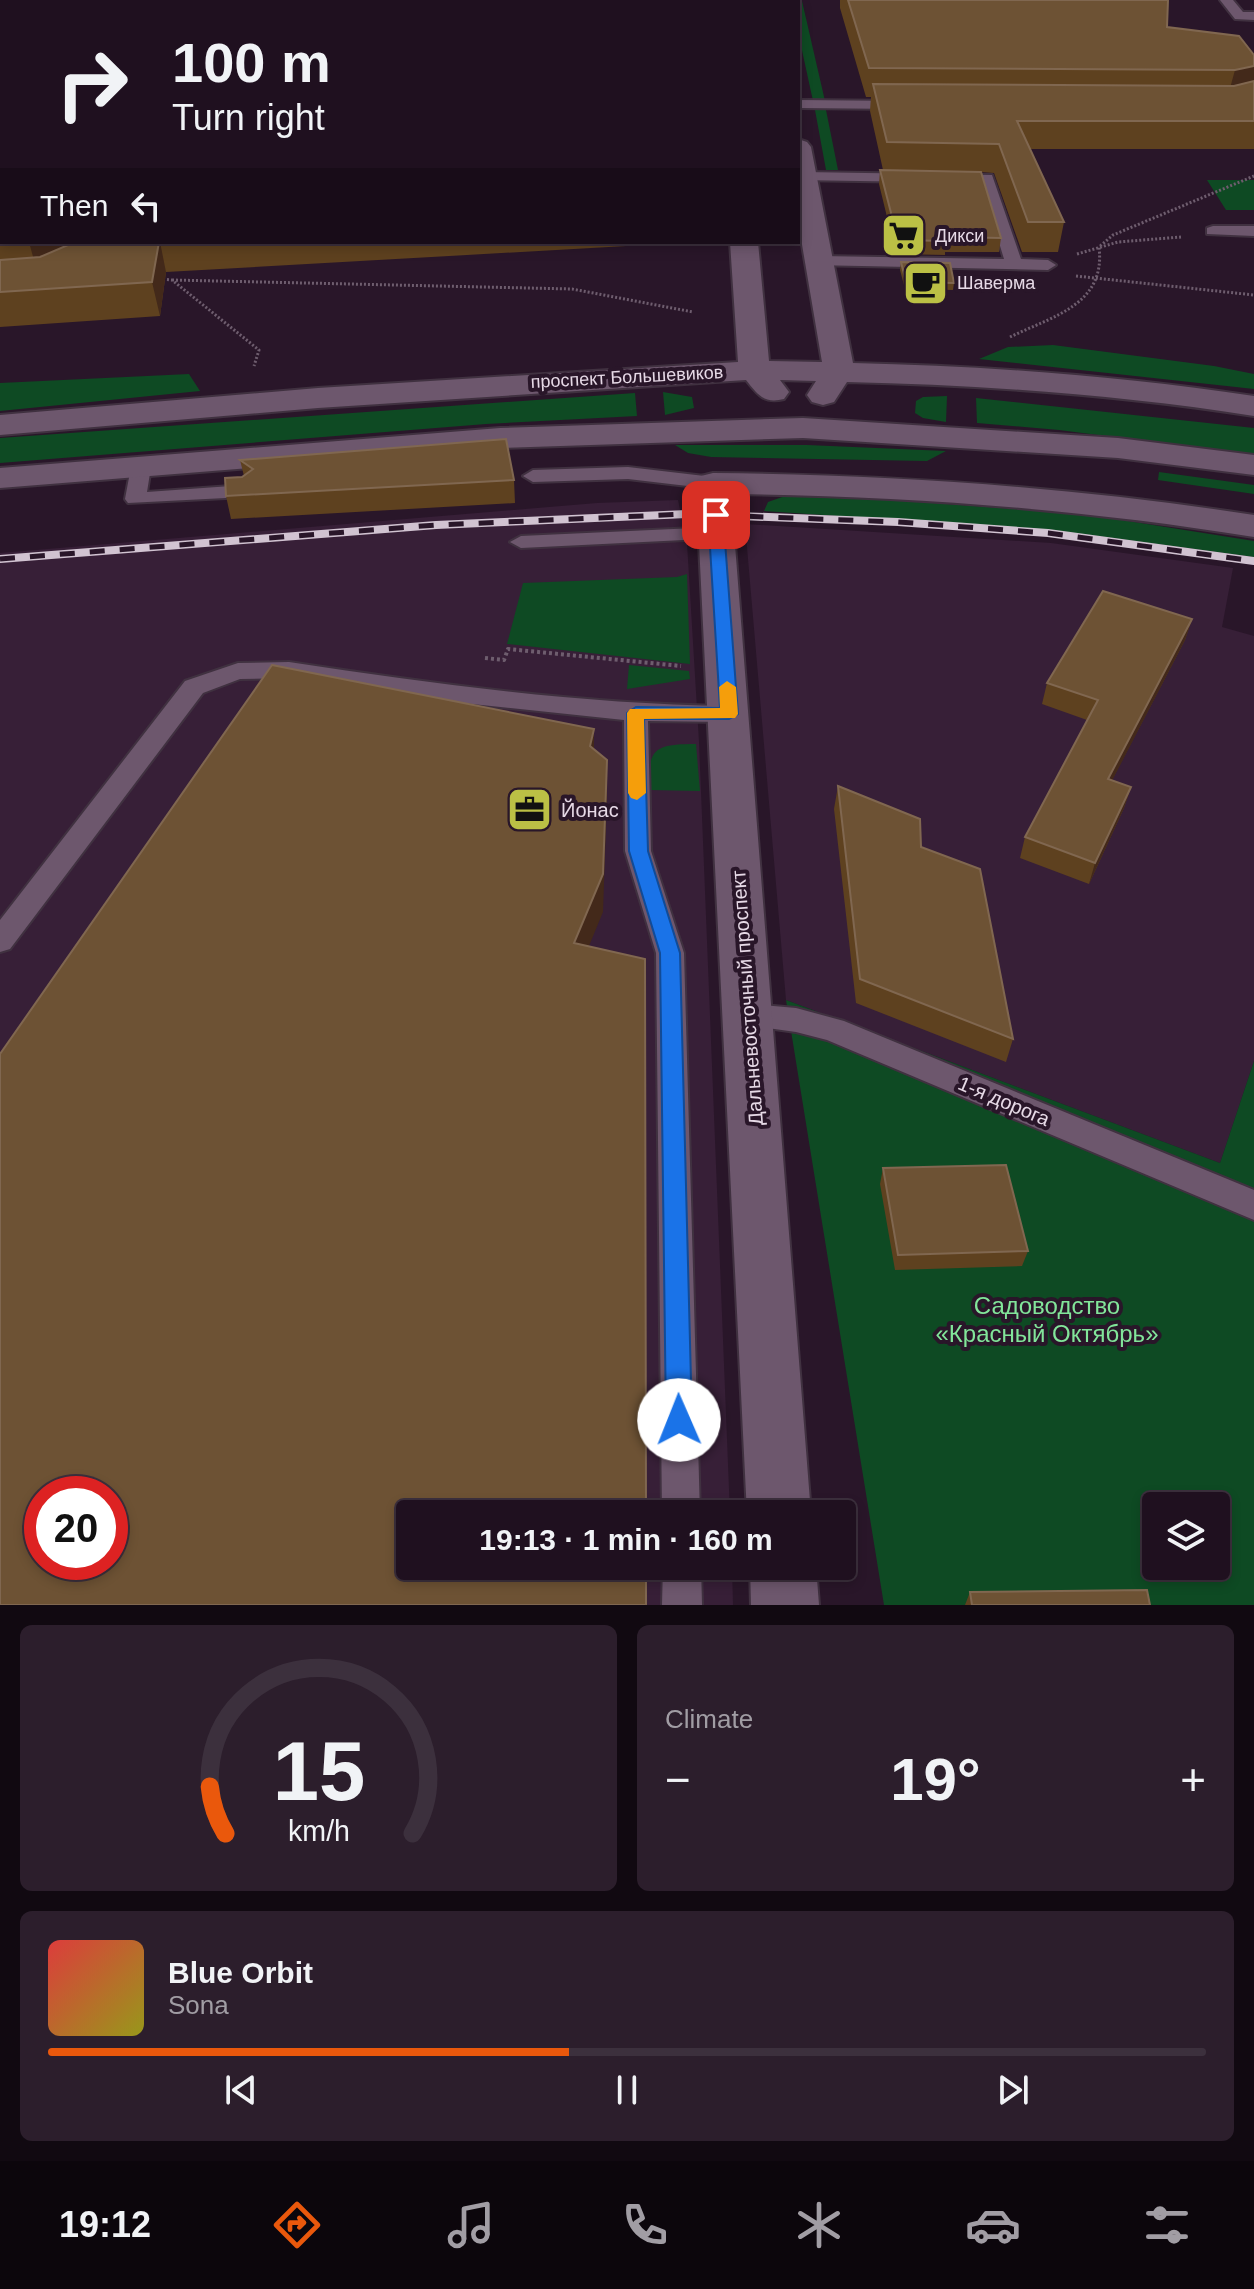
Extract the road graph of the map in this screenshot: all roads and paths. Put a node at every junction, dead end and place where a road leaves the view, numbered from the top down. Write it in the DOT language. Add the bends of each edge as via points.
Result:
graph roads {
  1 [pos="1226,0"];
  2 [pos="1254,16"];
  3 [pos="800,104"];
  4 [pos="924,105"];
  5 [pos="800,159"];
  6 [pos="1254,176"];
  7 [pos="803,177"];
  8 [pos="1213,231"];
  9 [pos="1254,231"];
  10 [pos="744,244"];
  11 [pos="1099,247"];
  12 [pos="819,261"];
  13 [pos="1014,264"];
  14 [pos="1048,265"];
  15 [pos="1096,278"];
  16 [pos="157,279"];
  17 [pos="172,280"];
  18 [pos="1254,295"];
  19 [pos="693,312"];
  20 [pos="1010,337"];
  21 [pos="254,368"];
  22 [pos="754,370"];
  23 [pos="839,370"];
  24 [pos="1254,406"];
  25 [pos="0,425"];
  26 [pos="803,428"];
  27 [pos="1254,465"];
  28 [pos="141,467"];
  29 [pos="533,476"];
  30 [pos="0,478"];
  31 [pos="713,483"];
  32 [pos="245,491"];
  33 [pos="1254,526"];
  34 [pos="717,533"];
  35 [pos="521,542"];
  36 [pos="485,658"];
  37 [pos="682,666"];
  38 [pos="636,713"];
  39 [pos="729,714"];
  40 [pos="0,941"];
  41 [pos="749,1016"];
  42 [pos="1254,1205"];
  43 [pos="681,1500"];
  44 [pos="778,1500"];
  45 [pos="682,1580"];
  46 [pos="784,1580"];
  47 [pos="682,1605"];
  48 [pos="785,1605"];
  1 -- 2 [label="lane" via="1239,16"];
  3 -- 4 [label="lane"];
  5 -- 7 [label="street"];
  6 -- 11 [label="path" via="1113,235"];
  7 -- 12 [label="street"];
  7 -- 13 [label="lane" via="987,178"];
  8 -- 9 [label="lane"];
  8 -- 11 [label="path"];
  10 -- 22 [label="street"];
  11 -- 14 [label="path"];
  11 -- 15 [label="path"];
  12 -- 13 [label="lane"];
  12 -- 23 [label="street"];
  13 -- 14 [label="lane"];
  14 -- 15 [label="path" via="1072,276"];
  15 -- 18 [label="path"];
  15 -- 20 [label="path" via="1092,290 1068,307"];
  16 -- 17 [label="path"];
  17 -- 19 [label="path" via="572,289"];
  17 -- 21 [label="path" via="259,350"];
  22 -- 23 [label="street, проспект Большевиков"];
  22 -- 25 [label="street, проспект Большевиков"];
  22 -- 26 [label="street"];
  23 -- 24 [label="street, проспект Большевиков" via="963,375"];
  23 -- 26 [label="street"];
  26 -- 27 [label="street" via="1118,448"];
  26 -- 28 [label="street" via="500,438"];
  28 -- 30 [label="street"];
  28 -- 32 [label="lane" via="135,499"];
  29 -- 31 [label="lane" via="628,473"];
  31 -- 33 [label="street" via="968,492"];
  31 -- 34 [label="street, Дальневосточный проспект"];
  34 -- 35 [label="lane"];
  34 -- 39 [label="street, Дальневосточный проспект"];
  36 -- 37 [label="path" via="504,660 508,649"];
  38 -- 39 [label="lane"];
  38 -- 40 [label="lane" via="289,670 223,676 194,687"];
  38 -- 43 [label="lane" via="638,851 670,953"];
  39 -- 41 [label="street, Дальневосточный проспект"];
  41 -- 42 [label="lane, 1-я дорога" via="833,1030"];
  41 -- 44 [label="street, Дальневосточный проспект"];
  45 -- 47 [label="lane"];
  46 -- 48 [label="street"];
}
